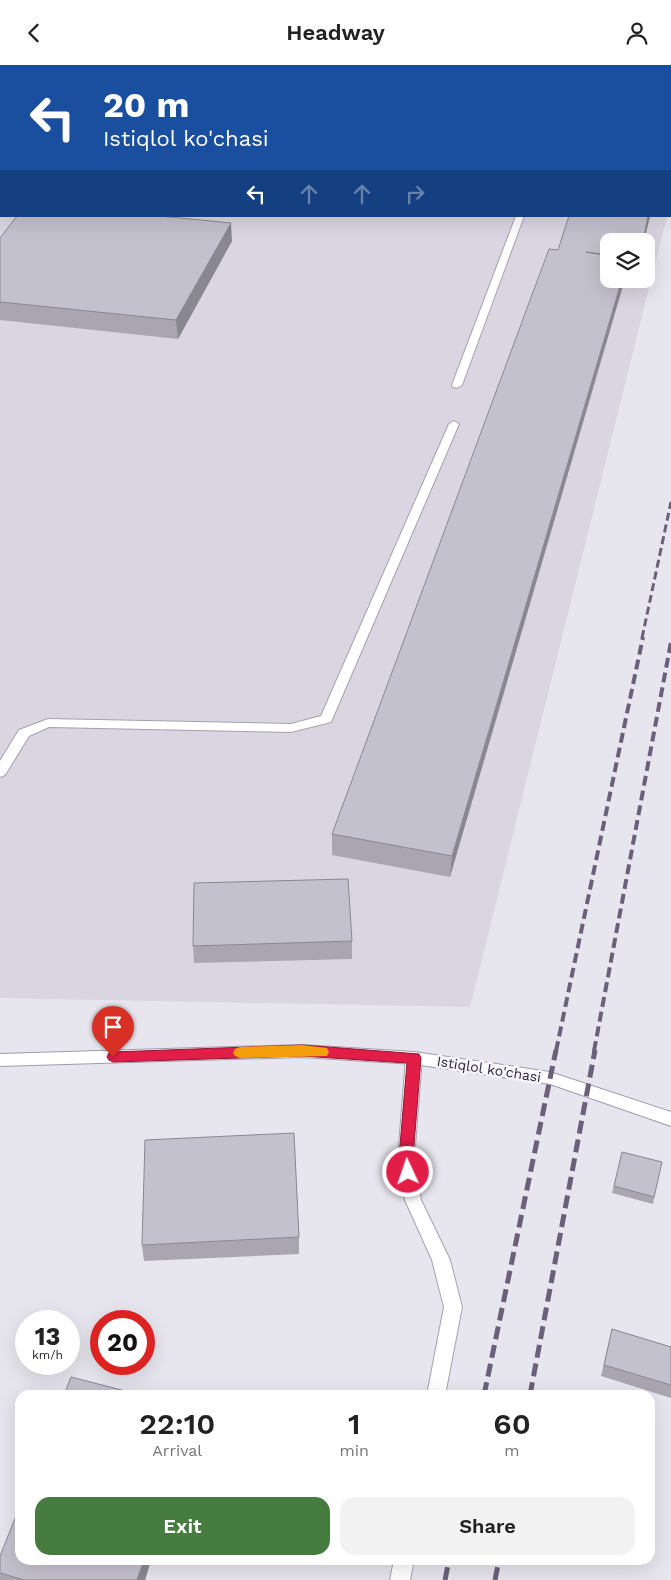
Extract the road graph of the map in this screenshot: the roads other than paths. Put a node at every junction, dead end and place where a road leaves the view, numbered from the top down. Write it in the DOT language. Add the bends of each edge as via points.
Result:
graph roads {
  1 [pos="520,217"];
  2 [pos="457,385"];
  3 [pos="454,424"];
  4 [pos="0,773"];
  5 [pos="414,1058"];
  6 [pos="0,1060"];
  7 [pos="671,1119"];
  8 [pos="437,1390"];
  9 [pos="403,1565"];
  10 [pos="400,1580"];
  1 -- 2 [label="main road"];
  3 -- 4 [label="main road" via="326,719 290,728 48,723 24,733"];
  5 -- 6 [label="main road, Istiqlol ko'chasi" via="302,1051"];
  5 -- 7 [label="main road, Istiqlol ko'chasi" via="550,1078"];
  5 -- 8 [label="main road" via="406,1157 413,1200 441,1260 453,1307"];
  9 -- 10 [label="main road"];
}
